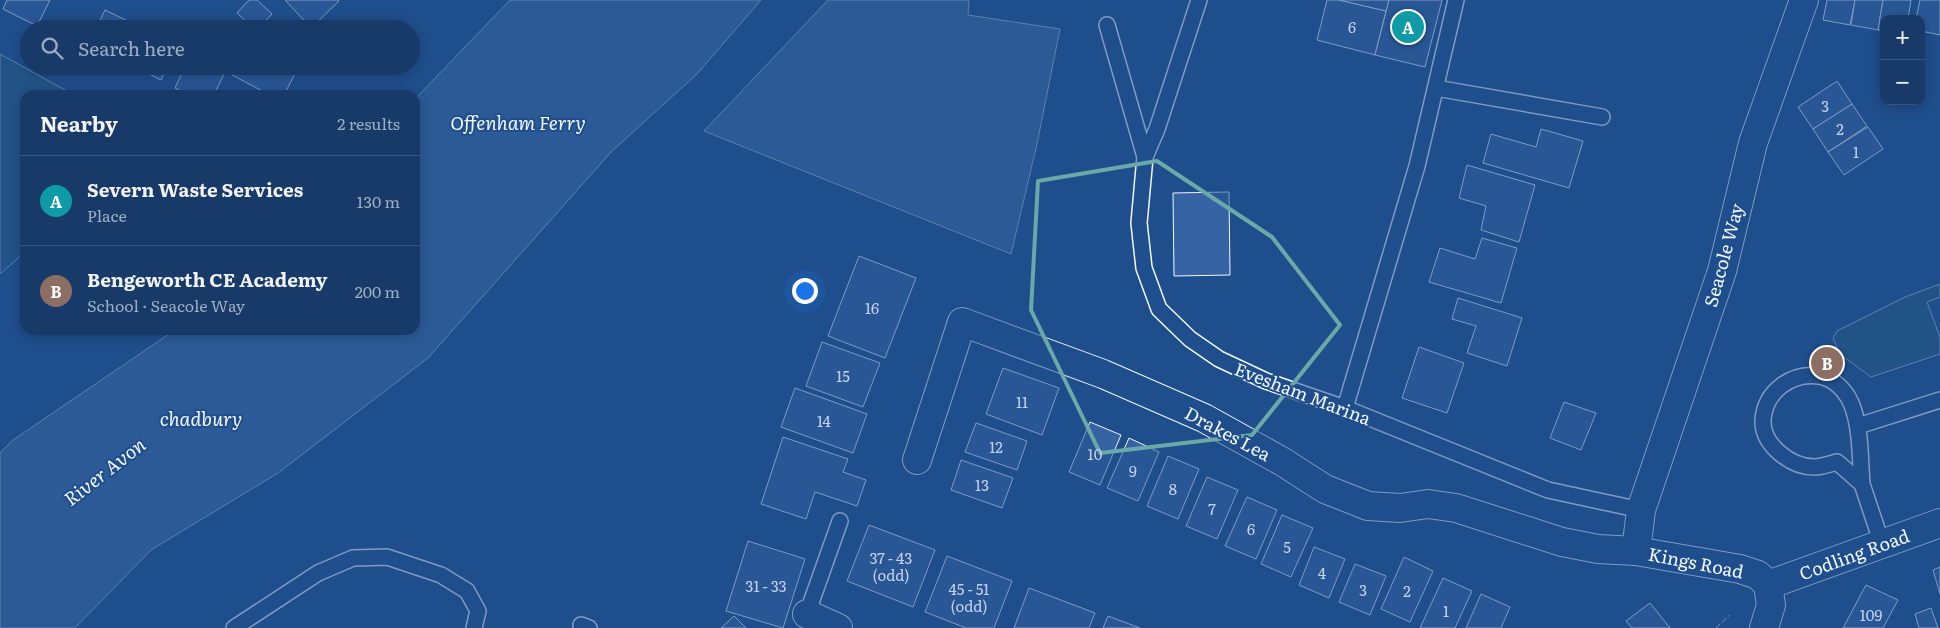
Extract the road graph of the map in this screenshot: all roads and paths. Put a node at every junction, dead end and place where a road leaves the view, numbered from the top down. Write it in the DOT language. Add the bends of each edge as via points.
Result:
graph roads {
  1 [pos="1199,0"];
  2 [pos="1456,0"];
  3 [pos="1804,0"];
  4 [pos="1107,25"];
  5 [pos="1436,88"];
  6 [pos="1602,117"];
  7 [pos="1145,157"];
  8 [pos="1940,400"];
  9 [pos="1345,408"];
  10 [pos="1858,426"];
  11 [pos="917,460"];
  12 [pos="1862,484"];
  13 [pos="1641,510"];
  14 [pos="840,521"];
  15 [pos="1940,524"];
  16 [pos="1882,544"];
  17 [pos="1636,551"];
  18 [pos="1768,585"];
  19 [pos="807,614"];
  20 [pos="234,628"];
  21 [pos="474,628"];
  22 [pos="838,628"];
  23 [pos="1764,628"];
  1 -- 7 [label="lane, Evesham Marina"];
  2 -- 5 [label="lane"];
  3 -- 13 [label="street, Seacole Way" via="1753,143 1722,271"];
  4 -- 7 [label="lane"];
  5 -- 6 [label="lane"];
  5 -- 9 [label="lane" via="1417,166"];
  7 -- 9 [label="lane, Evesham Marina" via="1139,223 1144,268 1159,309 1190,339 1219,359 1266,381"];
  8 -- 10 [label="lane"];
  9 -- 13 [label="lane, Evesham Marina" via="1548,490"];
  10 -- 12 [label="lane"];
  10 -- 12 [label="lane" via="1853,406 1842,389 1828,377 1811,375 1792,380 1772,393 1763,421 1767,436 1777,451 1789,460 1816,467 1837,462"];
  11 -- 17 [label="street, Drakes Lea" via="962,322 1103,374 1204,418 1325,489 1368,506 1400,508 1428,504 1456,508 1562,542 1598,549"];
  12 -- 16 [label="lane"];
  13 -- 17 [label="street"];
  14 -- 19 [label="lane"];
  15 -- 16 [label="street, Codling Road"];
  16 -- 18 [label="street, Codling Road"];
  17 -- 18 [label="street, Kings Road" via="1740,569 1758,574"];
  18 -- 23 [label="street" via="1770,605"];
  19 -- 22 [label="street"];
  20 -- 21 [label="lane" via="318,573 354,558 387,557 440,574 467,590 478,610"];
}
